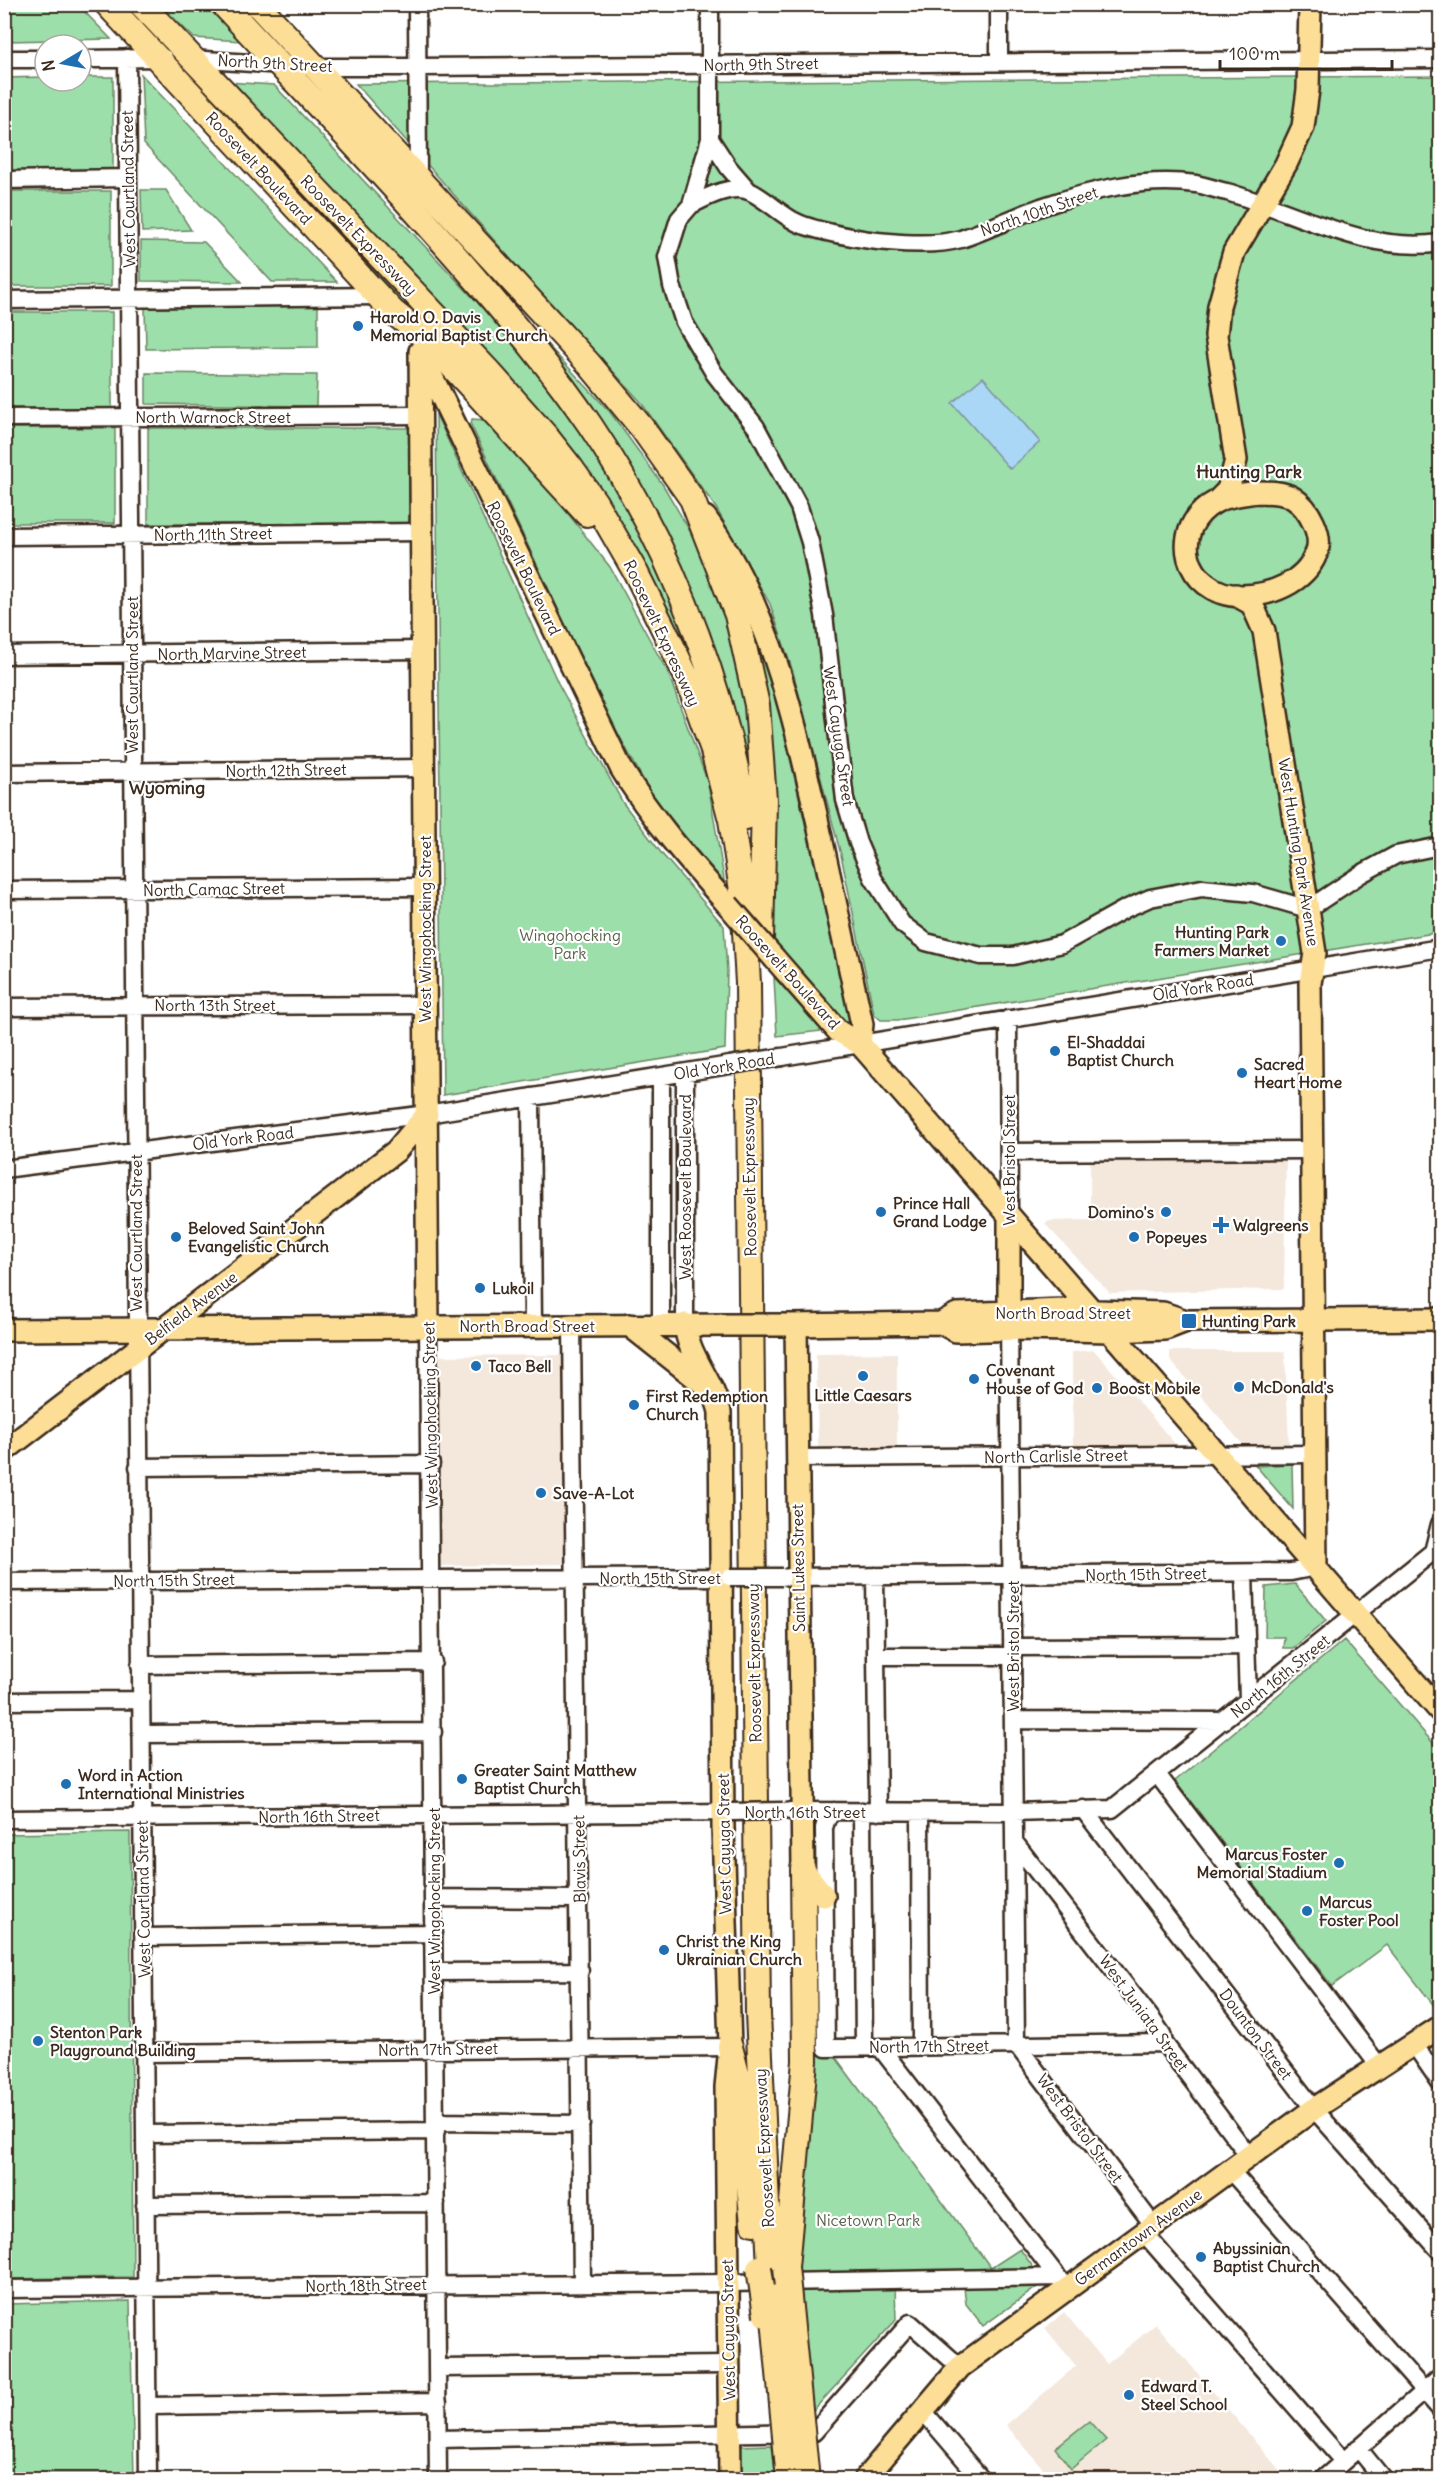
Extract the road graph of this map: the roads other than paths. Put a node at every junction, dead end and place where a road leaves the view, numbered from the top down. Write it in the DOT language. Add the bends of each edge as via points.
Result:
graph roads {
  1 [pos="107,4"];
  2 [pos="141,4"];
  3 [pos="223,4"];
  4 [pos="257,4"];
  5 [pos="417,4"];
  6 [pos="710,4"];
  7 [pos="999,4"];
  8 [pos="1310,4"];
  9 [pos="127,58"];
  10 [pos="157,58"];
  11 [pos="4,59"];
  12 [pos="33,59"];
  13 [pos="93,59"];
  14 [pos="192,59"];
  15 [pos="1440,59"];
  16 [pos="999,61"];
  17 [pos="1310,61"];
  18 [pos="278,64"];
  19 [pos="710,64"];
  20 [pos="315,67"];
  21 [pos="418,67"];
  22 [pos="710,139"];
  23 [pos="128,178"];
  24 [pos="418,179"];
  25 [pos="4,180"];
  26 [pos="749,190"];
  27 [pos="1262,203"];
  28 [pos="691,205"];
  29 [pos="428,225"];
  30 [pos="1440,243"];
  31 [pos="129,299"];
  32 [pos="4,300"];
  33 [pos="386,304"];
  34 [pos="534,304"];
  35 [pos="420,351"];
  36 [pos="421,415"];
  37 [pos="130,417"];
  38 [pos="4,418"];
  39 [pos="1236,460"];
  40 [pos="1269,492"];
  41 [pos="692,499"];
  42 [pos="1218,501"];
  43 [pos="422,532"];
  44 [pos="131,535"];
  45 [pos="4,536"];
  46 [pos="636,573"];
  47 [pos="1281,588"];
  48 [pos="1236,595"];
  49 [pos="1264,631"];
  50 [pos="423,650"];
  51 [pos="132,654"];
  52 [pos="4,655"];
  53 [pos="424,768"];
  54 [pos="133,772"];
  55 [pos="4,773"];
  56 [pos="1440,846"];
  57 [pos="424,887"];
  58 [pos="4,890"];
  59 [pos="134,890"];
  60 [pos="1308,909"];
  61 [pos="761,939"];
  62 [pos="1440,948"];
  63 [pos="1312,969"];
  64 [pos="425,1005"];
  65 [pos="134,1006"];
  66 [pos="4,1007"];
  67 [pos="1008,1019"];
  68 [pos="860,1044"];
  69 [pos="685,1073"];
  70 [pos="661,1077"];
  71 [pos="531,1097"];
  72 [pos="427,1114"];
  73 [pos="1312,1150"];
  74 [pos="136,1151"];
  75 [pos="1009,1152"];
  76 [pos="4,1169"];
  77 [pos="1009,1215"];
  78 [pos="661,1263"];
  79 [pos="684,1301"];
  80 [pos="1093,1311"];
  81 [pos="1440,1319"];
  82 [pos="1313,1320"];
  83 [pos="1010,1321"];
  84 [pos="1186,1321"];
  85 [pos="685,1324"];
  86 [pos="628,1325"];
  87 [pos="661,1325"];
  88 [pos="792,1325"];
  89 [pos="533,1326"];
  90 [pos="572,1326"];
  91 [pos="428,1327"];
  92 [pos="164,1329"];
  93 [pos="4,1330"];
  94 [pos="1111,1331"];
  95 [pos="138,1338"];
  96 [pos="717,1401"];
  97 [pos="4,1451"];
  98 [pos="1315,1454"];
  99 [pos="1218,1455"];
  100 [pos="1011,1456"];
  101 [pos="797,1458"];
  102 [pos="431,1464"];
  103 [pos="138,1467"];
  104 [pos="1440,1524"];
  105 [pos="1437,1549"];
  106 [pos="1316,1568"];
  107 [pos="1244,1573"];
  108 [pos="1012,1575"];
  109 [pos="875,1576"];
  110 [pos="726,1577"];
  111 [pos="790,1577"];
  112 [pos="432,1578"];
  113 [pos="576,1578"];
  114 [pos="139,1581"];
  115 [pos="4,1582"];
  116 [pos="1356,1614"];
  117 [pos="1245,1646"];
  118 [pos="1013,1652"];
  119 [pos="877,1656"];
  120 [pos="433,1662"];
  121 [pos="140,1665"];
  122 [pos="141,1700"];
  123 [pos="4,1701"];
  124 [pos="1248,1701"];
  125 [pos="1440,1711"];
  126 [pos="1014,1720"];
  127 [pos="1223,1721"];
  128 [pos="433,1732"];
  129 [pos="141,1734"];
  130 [pos="1157,1774"];
  131 [pos="1083,1809"];
  132 [pos="793,1811"];
  133 [pos="834,1811"];
  134 [pos="870,1811"];
  135 [pos="727,1812"];
  136 [pos="920,1812"];
  137 [pos="1014,1812"];
  138 [pos="578,1813"];
  139 [pos="434,1814"];
  140 [pos="141,1818"];
  141 [pos="4,1819"];
  142 [pos="1015,1843"];
  143 [pos="803,1869"];
  144 [pos="824,1896"];
  145 [pos="434,1898"];
  146 [pos="580,1899"];
  147 [pos="434,1933"];
  148 [pos="145,1937"];
  149 [pos="580,1971"];
  150 [pos="435,1972"];
  151 [pos="1440,2027"];
  152 [pos="1164,2043"];
  153 [pos="1414,2043"];
  154 [pos="1016,2044"];
  155 [pos="921,2046"];
  156 [pos="730,2047"];
  157 [pos="872,2047"];
  158 [pos="580,2048"];
  159 [pos="435,2049"];
  160 [pos="146,2053"];
  161 [pos="1380,2066"];
  162 [pos="1440,2082"];
  163 [pos="1314,2109"];
  164 [pos="581,2124"];
  165 [pos="436,2127"];
  166 [pos="146,2134"];
  167 [pos="1249,2156"];
  168 [pos="1230,2170"];
  169 [pos="436,2203"];
  170 [pos="145,2205"];
  171 [pos="1149,2230"];
  172 [pos="1440,2251"];
  173 [pos="772,2268"];
  174 [pos="728,2283"];
  175 [pos="1062,2283"];
  176 [pos="437,2284"];
  177 [pos="582,2284"];
  178 [pos="145,2288"];
  179 [pos="4,2289"];
  180 [pos="728,2365"];
  181 [pos="960,2367"];
  182 [pos="438,2368"];
  183 [pos="1440,2377"];
  184 [pos="1424,2391"];
  185 [pos="438,2402"];
  186 [pos="149,2406"];
  187 [pos="1440,2409"];
  188 [pos="924,2412"];
  189 [pos="730,2435"];
  190 [pos="438,2439"];
  191 [pos="1358,2448"];
  192 [pos="1343,2461"];
  193 [pos="148,2480"];
  194 [pos="438,2480"];
  195 [pos="730,2480"];
  196 [pos="789,2480"];
  197 [pos="807,2480"];
  198 [pos="864,2480"];
  199 [pos="982,2480"];
  200 [pos="1322,2480"];
  201 [pos="1384,2480"];
  1 -- 10 [label="highway, Roosevelt Boulevard"];
  2 -- 14 [label="highway"];
  3 -- 18 [label="highway"];
  4 -- 20 [label="highway, Roosevelt Boulevard"];
  5 -- 21 [label="street"];
  6 -- 19 [label="street, West Cayuga Street"];
  7 -- 16 [label="street"];
  8 -- 17 [label="main road, West Hunting Park Avenue"];
  9 -- 10 [label="street, North 9th Street"];
  9 -- 13 [label="street, North 9th Street"];
  9 -- 23 [label="street, West Courtland Street"];
  10 -- 14 [label="street, North 9th Street"];
  10 -- 33 [label="highway, Roosevelt Boulevard"];
  11 -- 12 [label="street"];
  14 -- 18 [label="street, North 9th Street"];
  14 -- 46 [label="highway, Roosevelt Expressway" via="524,411 595,502"];
  15 -- 17 [label="street, North 9th Street"];
  16 -- 17 [label="street, North 9th Street"];
  16 -- 19 [label="street, North 9th Street"];
  17 -- 27 [label="main road, West Hunting Park Avenue" via="1303,127"];
  18 -- 20 [label="street, North 9th Street"];
  18 -- 29 [label="highway, Roosevelt Expressway"];
  19 -- 21 [label="street, North 9th Street"];
  19 -- 22 [label="street, West Cayuga Street"];
  20 -- 21 [label="street, North 9th Street"];
  20 -- 24 [label="highway, Roosevelt Boulevard"];
  21 -- 24 [label="street"];
  22 -- 26 [label="street, North 10th Street"];
  22 -- 28 [label="street, West Cayuga Street"];
  23 -- 25 [label="street"];
  23 -- 31 [label="street, West Courtland Street"];
  24 -- 34 [label="highway, Roosevelt Boulevard"];
  26 -- 27 [label="street, North 10th Street" via="797,223 848,236 928,243 959,239 1041,207 1126,184 1198,184"];
  26 -- 28 [label="street" via="730,190"];
  27 -- 30 [label="street, North 10th Street" via="1354,236 1391,244"];
  27 -- 39 [label="main road, West Hunting Park Avenue" via="1234,252 1216,336"];
  28 -- 60 [label="street, West Cayuga Street" via="679,219 667,256 672,286 684,322 714,373 756,427 799,507 824,615 845,800 873,878 902,924 926,942 981,956 1013,956 1062,944 1150,898 1202,888 1253,894"];
  29 -- 34 [label="highway"];
  29 -- 61 [label="highway, Roosevelt Expressway" via="567,392 634,498 673,575 704,652 728,733 746,814"];
  31 -- 32 [label="street"];
  31 -- 33 [label="street"];
  31 -- 37 [label="street, West Courtland Street"];
  33 -- 35 [label="main road, Roosevelt Boulevard"];
  33 -- 46 [label="highway" via="427,339 563,486"];
  34 -- 41 [label="highway, Roosevelt Boulevard" via="616,395"];
  35 -- 36 [label="main road, West Wingohocking Street"];
  35 -- 68 [label="main road, Roosevelt Boulevard, bridge" via="638,796 838,1031"];
  36 -- 37 [label="street, North Warnock Street"];
  36 -- 43 [label="main road, West Wingohocking Street"];
  37 -- 38 [label="street, North Warnock Street"];
  37 -- 44 [label="street, West Courtland Street"];
  39 -- 40 [label="main road, West Hunting Park Avenue" via="1253,485"];
  39 -- 42 [label="main road, West Hunting Park Avenue" via="1228,490"];
  40 -- 42 [label="main road, West Hunting Park Avenue"];
  40 -- 47 [label="main road, West Hunting Park Avenue" via="1293,498 1301,506 1310,517 1319,542 1311,563"];
  41 -- 61 [label="highway" via="737,615 757,705 764,800"];
  41 -- 68 [label="main road, Roosevelt Boulevard" via="744,584 786,690 862,1024"];
  42 -- 48 [label="main road, West Hunting Park Avenue" via="1196,518 1189,531 1186,553 1208,586"];
  43 -- 44 [label="street, North 11th Street"];
  43 -- 50 [label="main road, West Wingohocking Street"];
  44 -- 45 [label="street, North 11th Street"];
  44 -- 51 [label="street, West Courtland Street"];
  46 -- 173 [label="highway, Roosevelt Expressway" via="687,678 712,747 731,820 743,898 748,983 758,2014"];
  47 -- 48 [label="main road, West Hunting Park Avenue"];
  47 -- 49 [label="main road, West Hunting Park Avenue" via="1268,602"];
  48 -- 49 [label="main road, West Hunting Park Avenue" via="1252,604"];
  49 -- 60 [label="main road, West Hunting Park Avenue"];
  50 -- 51 [label="street, North Marvine Street"];
  50 -- 53 [label="main road, West Wingohocking Street"];
  51 -- 52 [label="street, North Marvine Street"];
  51 -- 54 [label="street, West Courtland Street"];
  53 -- 54 [label="street, North 12th Street"];
  53 -- 57 [label="main road, West Wingohocking Street"];
  54 -- 55 [label="street, North 12th Street"];
  54 -- 59 [label="street, West Courtland Street"];
  56 -- 60 [label="street" via="1396,855"];
  57 -- 59 [label="street, North Camac Street"];
  57 -- 64 [label="main road, West Wingohocking Street"];
  58 -- 59 [label="street, North Camac Street"];
  59 -- 65 [label="street, West Courtland Street"];
  60 -- 63 [label="main road, West Hunting Park Avenue" via="1315,952"];
  61 -- 173 [label="highway, Roosevelt Expressway" via="774,2076"];
  62 -- 63 [label="street, Old York Road"];
  63 -- 67 [label="street, Old York Road"];
  63 -- 73 [label="main road, West Hunting Park Avenue"];
  64 -- 65 [label="street, North 13th Street"];
  64 -- 72 [label="main road, West Wingohocking Street"];
  65 -- 66 [label="street, North 13th Street"];
  65 -- 74 [label="street, West Courtland Street"];
  67 -- 68 [label="street, Old York Road"];
  67 -- 75 [label="street, West Bristol Street"];
  68 -- 69 [label="street, Old York Road, bridge"];
  68 -- 77 [label="main road"];
  69 -- 70 [label="street, Old York Road"];
  69 -- 79 [label="street, West Roosevelt Boulevard"];
  70 -- 71 [label="street, Old York Road"];
  70 -- 78 [label="street, West Roosevelt Boulevard"];
  71 -- 72 [label="street, Old York Road"];
  71 -- 89 [label="street"];
  72 -- 74 [label="street, Old York Road"];
  72 -- 91 [label="main road, West Wingohocking Street"];
  72 -- 92 [label="main road, Belfield Avenue" via="396,1151"];
  73 -- 75 [label="street"];
  73 -- 82 [label="main road, West Hunting Park Avenue"];
  74 -- 76 [label="street, Old York Road"];
  74 -- 95 [label="street, West Courtland Street"];
  75 -- 77 [label="street, West Bristol Street"];
  77 -- 80 [label="main road"];
  77 -- 83 [label="main road, West Bristol Street"];
  78 -- 79 [label="street, West Roosevelt Boulevard"];
  78 -- 87 [label="street, West Roosevelt Boulevard"];
  79 -- 85 [label="street, West Roosevelt Boulevard"];
  80 -- 83 [label="main road, North Broad Street"];
  80 -- 84 [label="main road, North Broad Street" via="1163,1313"];
  80 -- 94 [label="main road"];
  81 -- 82 [label="main road, North Broad Street"];
  82 -- 84 [label="main road, North Broad Street"];
  82 -- 98 [label="main road, West Hunting Park Avenue"];
  83 -- 88 [label="main road, North Broad Street" via="957,1314 941,1323"];
  83 -- 94 [label="main road, North Broad Street"];
  83 -- 100 [label="street, West Bristol Street"];
  84 -- 94 [label="main road, North Broad Street" via="1165,1329"];
  85 -- 87 [label="main road, North Broad Street"];
  85 -- 88 [label="main road, North Broad Street, bridge"];
  85 -- 96 [label="main road, West Cayuga Street" via="689,1348"];
  86 -- 87 [label="main road, North Broad Street"];
  86 -- 90 [label="main road, North Broad Street"];
  86 -- 96 [label="main road" via="702,1382"];
  88 -- 101 [label="main road, Saint Lukes Street"];
  89 -- 90 [label="main road, North Broad Street"];
  89 -- 91 [label="main road, North Broad Street"];
  90 -- 113 [label="street, Blavis Street"];
  91 -- 92 [label="main road, North Broad Street"];
  91 -- 102 [label="street, West Wingohocking Street"];
  92 -- 95 [label="main road, Belfield Avenue"];
  93 -- 95 [label="main road"];
  94 -- 99 [label="main road"];
  95 -- 97 [label="main road, Belfield Avenue"];
  95 -- 103 [label="street, West Courtland Street"];
  96 -- 110 [label="main road, West Cayuga Street"];
  98 -- 99 [label="street, North Carlisle Street"];
  98 -- 106 [label="main road, West Hunting Park Avenue"];
  99 -- 100 [label="street, North Carlisle Street"];
  99 -- 106 [label="main road"];
  100 -- 101 [label="street, North Carlisle Street"];
  100 -- 108 [label="street, West Bristol Street"];
  101 -- 111 [label="main road, Saint Lukes Street"];
  102 -- 103 [label="street"];
  102 -- 112 [label="street, West Wingohocking Street"];
  103 -- 114 [label="street, West Courtland Street"];
  104 -- 105 [label="street"];
  105 -- 116 [label="street, North 16th Street"];
  106 -- 107 [label="street, North 15th Street"];
  106 -- 116 [label="main road"];
  107 -- 108 [label="street, North 15th Street"];
  107 -- 117 [label="street"];
  108 -- 109 [label="street, North 15th Street"];
  108 -- 118 [label="street, West Bristol Street"];
  109 -- 111 [label="street, North 15th Street"];
  109 -- 119 [label="street"];
  110 -- 111 [label="street, North 15th Street, bridge"];
  110 -- 113 [label="street, North 15th Street"];
  110 -- 135 [label="main road, West Cayuga Street"];
  111 -- 132 [label="main road, Saint Lukes Street"];
  112 -- 113 [label="street, North 15th Street"];
  112 -- 114 [label="street, North 15th Street"];
  112 -- 120 [label="street, West Wingohocking Street"];
  113 -- 138 [label="street, Blavis Street"];
  114 -- 115 [label="street, North 15th Street"];
  114 -- 121 [label="street, West Courtland Street"];
  116 -- 124 [label="street, North 16th Street"];
  116 -- 125 [label="main road"];
  117 -- 118 [label="street"];
  117 -- 124 [label="street"];
  118 -- 119 [label="street"];
  118 -- 126 [label="street, West Bristol Street"];
  119 -- 134 [label="street"];
  120 -- 121 [label="street"];
  120 -- 128 [label="street, West Wingohocking Street"];
  121 -- 122 [label="street, West Courtland Street"];
  122 -- 123 [label="street"];
  122 -- 129 [label="street, West Courtland Street"];
  124 -- 127 [label="street, North 16th Street"];
  126 -- 127 [label="street"];
  126 -- 137 [label="street, West Bristol Street"];
  127 -- 130 [label="street, North 16th Street"];
  128 -- 129 [label="street"];
  128 -- 139 [label="street, West Wingohocking Street"];
  129 -- 140 [label="street, West Courtland Street"];
  130 -- 131 [label="street, North 16th Street" via="1112,1809"];
  130 -- 161 [label="street"];
  131 -- 137 [label="street, North 16th Street"];
  131 -- 163 [label="street, Dounton Street"];
  132 -- 133 [label="street, North 16th Street"];
  132 -- 135 [label="street, North 16th Street, bridge"];
  132 -- 143 [label="main road, Saint Lukes Street"];
  133 -- 134 [label="street, North 16th Street"];
  133 -- 144 [label="street, North 17th Street" via="824,1828"];
  134 -- 136 [label="street, North 16th Street"];
  134 -- 157 [label="street"];
  135 -- 138 [label="street, North 16th Street"];
  135 -- 156 [label="main road, West Cayuga Street"];
  136 -- 137 [label="street, North 16th Street"];
  136 -- 155 [label="street"];
  137 -- 142 [label="street, West Bristol Street"];
  138 -- 139 [label="street, North 16th Street"];
  138 -- 146 [label="street, Blavis Street"];
  139 -- 140 [label="street, North 16th Street"];
  139 -- 145 [label="street, West Wingohocking Street"];
  140 -- 141 [label="street, North 16th Street"];
  140 -- 148 [label="street, West Courtland Street"];
  142 -- 152 [label="street, West Juniata Street" via="1153,2021"];
  142 -- 154 [label="street, West Bristol Street"];
  143 -- 144 [label="main road"];
  143 -- 173 [label="highway" via="805,2061"];
  144 -- 157 [label="street, North 17th Street" via="826,2048"];
  145 -- 146 [label="street"];
  145 -- 147 [label="street, West Wingohocking Street"];
  146 -- 149 [label="street, Blavis Street"];
  147 -- 148 [label="street"];
  147 -- 150 [label="street, West Wingohocking Street"];
  148 -- 160 [label="street, West Courtland Street"];
  149 -- 150 [label="street"];
  149 -- 158 [label="street, Blavis Street"];
  150 -- 159 [label="street, West Wingohocking Street"];
  151 -- 153 [label="main road, Germantown Avenue"];
  152 -- 154 [label="street, North 17th Street"];
  152 -- 167 [label="street, West Juniata Street"];
  153 -- 161 [label="main road, Germantown Avenue"];
  153 -- 162 [label="street"];
  154 -- 155 [label="street, North 17th Street"];
  154 -- 171 [label="street, West Bristol Street"];
  155 -- 157 [label="street, North 17th Street"];
  156 -- 158 [label="street, North 17th Street"];
  156 -- 173 [label="highway"];
  156 -- 174 [label="main road, West Cayuga Street" via="726,2086"];
  157 -- 175 [label="street"];
  158 -- 159 [label="street, North 17th Street"];
  158 -- 164 [label="street, Blavis Street"];
  159 -- 160 [label="street, North 17th Street"];
  159 -- 165 [label="street, West Wingohocking Street"];
  160 -- 166 [label="street, West Courtland Street"];
  161 -- 163 [label="main road, Germantown Avenue"];
  163 -- 167 [label="main road, Germantown Avenue"];
  163 -- 172 [label="street, Dounton Street"];
  164 -- 165 [label="street"];
  164 -- 177 [label="street, Blavis Street"];
  165 -- 166 [label="street"];
  165 -- 169 [label="street, West Wingohocking Street"];
  166 -- 170 [label="street, West Courtland Street"];
  167 -- 168 [label="main road, Germantown Avenue"];
  168 -- 171 [label="main road, Germantown Avenue"];
  168 -- 184 [label="street"];
  169 -- 170 [label="street"];
  169 -- 176 [label="street, West Wingohocking Street"];
  170 -- 178 [label="street, West Courtland Street"];
  171 -- 175 [label="main road, Germantown Avenue"];
  171 -- 192 [label="street, West Bristol Street"];
  173 -- 196 [label="highway, Roosevelt Expressway, bridge"];
  173 -- 197 [label="highway, Roosevelt Expressway, bridge"];
  174 -- 175 [label="street, North 18th Street"];
  174 -- 177 [label="street, North 18th Street"];
  174 -- 180 [label="main road, West Cayuga Street"];
  175 -- 181 [label="main road, Germantown Avenue"];
  176 -- 177 [label="street, North 18th Street"];
  176 -- 178 [label="street, North 18th Street"];
  176 -- 182 [label="street, West Wingohocking Street"];
  178 -- 179 [label="street, North 18th Street"];
  178 -- 186 [label="street, West Courtland Street"];
  180 -- 182 [label="street"];
  180 -- 189 [label="main road, West Cayuga Street"];
  181 -- 188 [label="main road, Germantown Avenue"];
  181 -- 189 [label="street" via="910,2323 814,2432"];
  182 -- 185 [label="street, West Wingohocking Street"];
  183 -- 184 [label="street"];
  184 -- 187 [label="street"];
  184 -- 191 [label="street"];
  185 -- 186 [label="street"];
  185 -- 190 [label="street, West Wingohocking Street"];
  186 -- 193 [label="street, West Courtland Street"];
  188 -- 198 [label="main road, Germantown Avenue"];
  188 -- 199 [label="street"];
  189 -- 190 [label="street"];
  189 -- 195 [label="main road, West Cayuga Street"];
  190 -- 194 [label="street, West Wingohocking Street"];
  191 -- 192 [label="street"];
  191 -- 201 [label="street"];
  192 -- 200 [label="street"];
}
